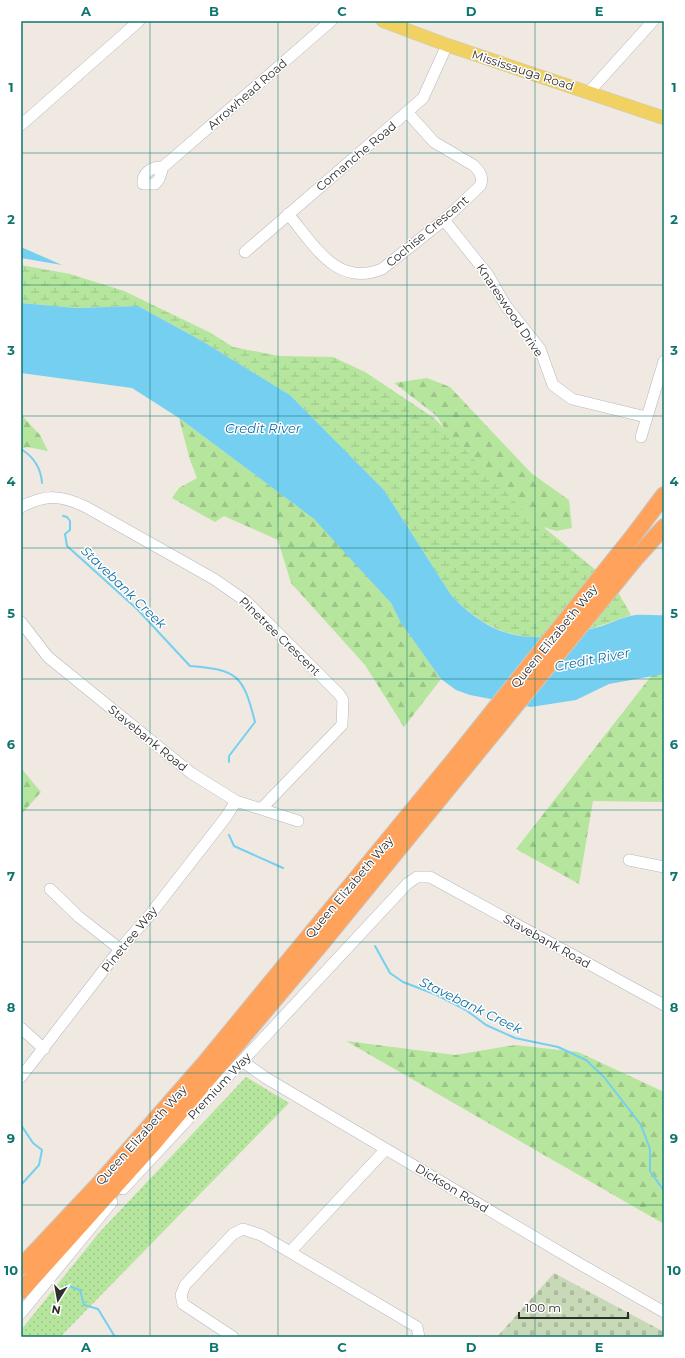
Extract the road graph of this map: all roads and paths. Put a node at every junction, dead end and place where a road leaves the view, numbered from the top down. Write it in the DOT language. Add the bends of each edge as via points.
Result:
graph roads {
  1 [pos="139,21"];
  2 [pos="331,21"];
  3 [pos="383,21"];
  4 [pos="653,21"];
  5 [pos="447,44"];
  6 [pos="589,92"];
  7 [pos="407,112"];
  8 [pos="664,118"];
  9 [pos="21,125"];
  10 [pos="163,167"];
  11 [pos="288,214"];
  12 [pos="444,220"];
  13 [pos="245,252"];
  14 [pos="664,361"];
  15 [pos="646,417"];
  16 [pos="641,437"];
  17 [pos="664,495"];
  18 [pos="21,507"];
  19 [pos="664,527"];
  20 [pos="629,555"];
  21 [pos="21,622"];
  22 [pos="460,764"];
  23 [pos="236,801"];
  24 [pos="262,808"];
  25 [pos="298,821"];
  26 [pos="629,860"];
  27 [pos="664,867"];
  28 [pos="430,877"];
  29 [pos="50,889"];
  30 [pos="120,949"];
  31 [pos="664,1005"];
  32 [pos="21,1028"];
  33 [pos="44,1049"];
  34 [pos="242,1061"];
  35 [pos="21,1077"];
  36 [pos="386,1149"];
  37 [pos="290,1252"];
  38 [pos="21,1267"];
  39 [pos="21,1291"];
  40 [pos="21,1312"];
  41 [pos="664,1312"];
  42 [pos="233,1337"];
  43 [pos="419,1337"];
  1 -- 9 [label="street"];
  2 -- 10 [label="street, Arrowhead Road"];
  3 -- 5 [label="main road, Mississauga Road"];
  4 -- 6 [label="street"];
  5 -- 6 [label="main road, Mississauga Road"];
  5 -- 7 [label="street, Comanche Road" via="422,98"];
  6 -- 8 [label="main road, Mississauga Road"];
  7 -- 11 [label="street, Comanche Road"];
  7 -- 12 [label="street, Cochise Crescent" via="434,142 473,165 481,174 480,186"];
  11 -- 12 [label="street, Cochise Crescent" via="326,259 337,268 361,275 382,269"];
  11 -- 13 [label="street, Comanche Road"];
  12 -- 15 [label="street, Knareswood Drive" via="478,262 506,306 540,349 553,385 572,399"];
  14 -- 15 [label="street"];
  15 -- 16 [label="street"];
  17 -- 20 [label="highway, Queen Elizabeth Way"];
  18 -- 24 [label="street, Pinetree Crescent" via="44,498 72,500 214,579 247,602 339,694 343,700 342,725"];
  19 -- 20 [label="highway, Queen Elizabeth Way"];
  20 -- 22 [label="highway, Queen Elizabeth Way"];
  21 -- 23 [label="street, Stavebank Road" via="48,657 191,773"];
  22 -- 38 [label="highway, Queen Elizabeth Way" via="177,1096"];
  22 -- 39 [label="highway, Queen Elizabeth Way" via="321,944 152,1144"];
  23 -- 24 [label="street, Stavebank Road"];
  23 -- 30 [label="street, Pinetree Way"];
  24 -- 25 [label="street, Stavebank Road"];
  26 -- 27 [label="street"];
  28 -- 31 [label="street, Stavebank Road"];
  28 -- 34 [label="street, Premium Way" via="417,877 407,884"];
  29 -- 30 [label="street" via="79,917"];
  30 -- 33 [label="street, Pinetree Way"];
  32 -- 33 [label="street"];
  33 -- 35 [label="street, Pinetree Way"];
  34 -- 36 [label="street, Dickson Road"];
  34 -- 40 [label="street, Premium Way" via="113,1200"];
  36 -- 37 [label="street"];
  36 -- 41 [label="street, Dickson Road"];
  37 -- 42 [label="street" via="261,1235 243,1229 233,1234 184,1285 183,1304"];
  37 -- 43 [label="street" via="409,1321 417,1327"];
}
